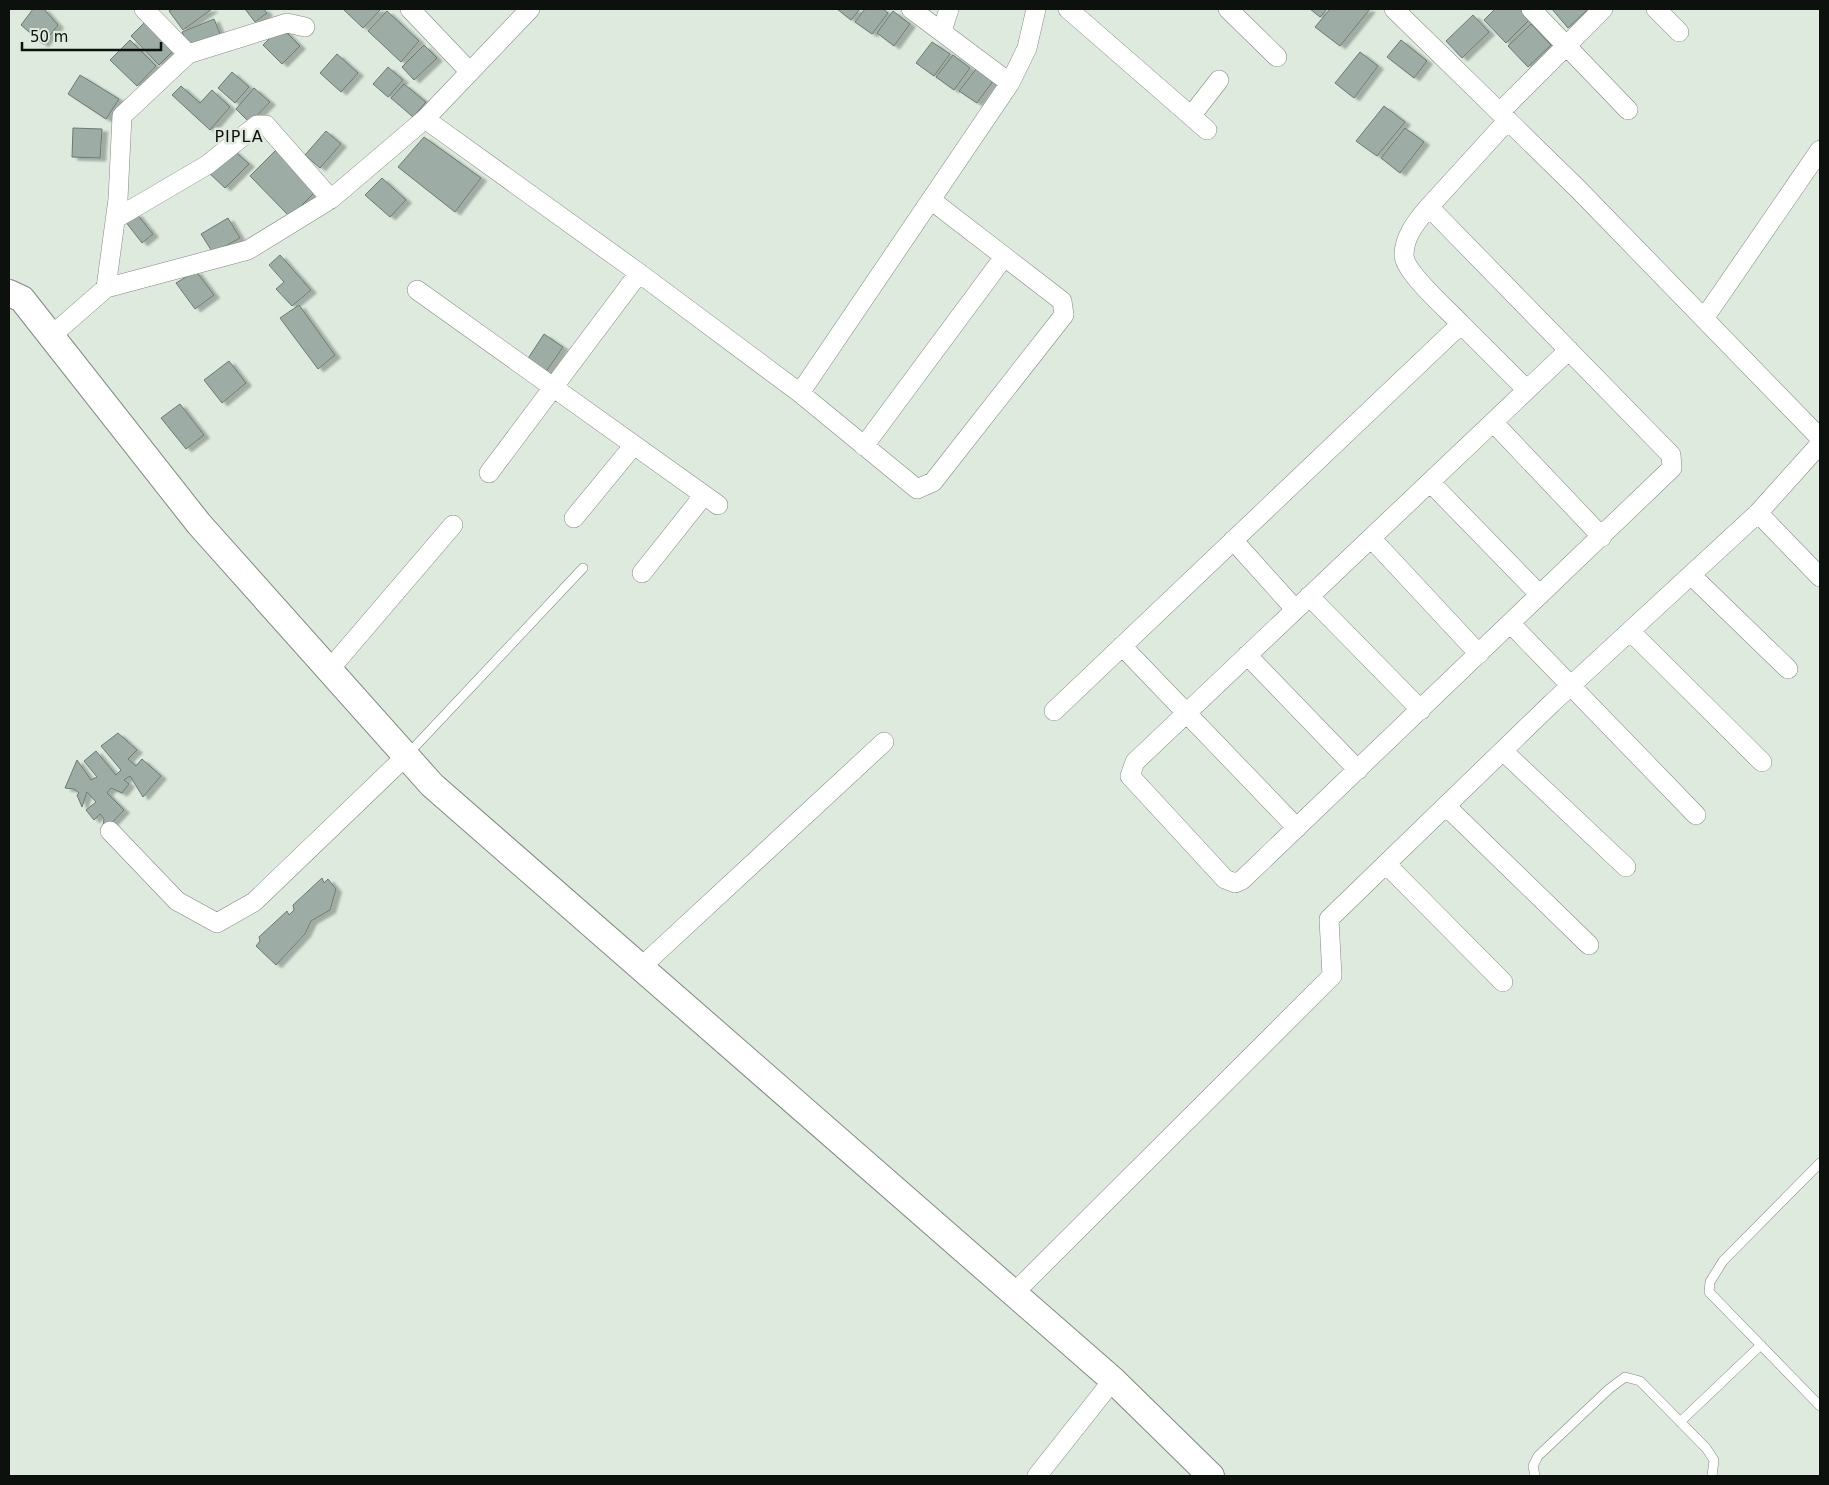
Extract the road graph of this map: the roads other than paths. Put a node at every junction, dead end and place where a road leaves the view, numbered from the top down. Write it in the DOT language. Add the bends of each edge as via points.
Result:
graph roads {
  1 [pos="144,9"];
  2 [pos="410,9"];
  3 [pos="530,9"];
  4 [pos="911,9"];
  5 [pos="949,9"];
  6 [pos="1036,9"];
  7 [pos="1068,9"];
  8 [pos="1228,9"];
  9 [pos="1394,9"];
  10 [pos="1531,9"];
  11 [pos="1603,9"];
  12 [pos="1656,9"];
  13 [pos="305,27"];
  14 [pos="942,31"];
  15 [pos="1679,32"];
  16 [pos="1567,45"];
  17 [pos="188,54"];
  18 [pos="1277,57"];
  19 [pos="470,72"];
  20 [pos="1219,80"];
  21 [pos="1010,83"];
  22 [pos="1628,110"];
  23 [pos="1191,116"];
  24 [pos="1504,116"];
  25 [pos="425,119"];
  26 [pos="1207,130"];
  27 [pos="1820,150"];
  28 [pos="330,199"];
  29 [pos="931,200"];
  30 [pos="1429,207"];
  31 [pos="115,219"];
  32 [pos="1004,257"];
  33 [pos="640,273"];
  34 [pos="106,288"];
  35 [pos="417,290"];
  36 [pos="9,293"];
  37 [pos="1705,317"];
  38 [pos="1461,324"];
  39 [pos="51,336"];
  40 [pos="1569,350"];
  41 [pos="553,388"];
  42 [pos="1526,390"];
  43 [pos="800,393"];
  44 [pos="1493,422"];
  45 [pos="1820,438"];
  46 [pos="1820,444"];
  47 [pos="634,445"];
  48 [pos="864,446"];
  49 [pos="489,473"];
  50 [pos="1430,482"];
  51 [pos="1758,513"];
  52 [pos="574,518"];
  53 [pos="453,525"];
  54 [pos="1602,536"];
  55 [pos="1371,538"];
  56 [pos="1233,540"];
  57 [pos="584,568"];
  58 [pos="642,573"];
  59 [pos="1691,575"];
  60 [pos="1820,576"];
  61 [pos="1540,595"];
  62 [pos="1309,596"];
  63 [pos="1296,609"];
  64 [pos="1511,624"];
  65 [pos="1630,631"];
  66 [pos="1122,646"];
  67 [pos="1479,654"];
  68 [pos="1247,655"];
  69 [pos="1788,669"];
  70 [pos="329,670"];
  71 [pos="1570,687"];
  72 [pos="1421,710"];
  73 [pos="1054,711"];
  74 [pos="1186,713"];
  75 [pos="884,742"];
  76 [pos="1503,751"];
  77 [pos="406,756"];
  78 [pos="1762,762"];
  79 [pos="1358,770"];
  80 [pos="1446,806"];
  81 [pos="1696,814"];
  82 [pos="1297,828"];
  83 [pos="110,832"];
  84 [pos="1386,864"];
  85 [pos="1626,868"];
  86 [pos="1589,945"];
  87 [pos="640,968"];
  88 [pos="1503,982"];
  89 [pos="1820,1163"];
  90 [pos="1013,1294"];
  91 [pos="1761,1345"];
  92 [pos="1113,1380"];
  93 [pos="1820,1406"];
  94 [pos="1680,1422"];
  95 [pos="1037,1476"];
  96 [pos="1211,1476"];
  97 [pos="1535,1476"];
  98 [pos="1712,1476"];
  1 -- 17 [label="street"];
  2 -- 19 [label="street"];
  3 -- 19 [label="street"];
  4 -- 14 [label="street"];
  5 -- 14 [label="street"];
  6 -- 21 [label="street" via="1027,48"];
  7 -- 23 [label="street"];
  8 -- 18 [label="street"];
  9 -- 24 [label="street"];
  10 -- 16 [label="street"];
  11 -- 16 [label="street"];
  12 -- 15 [label="street"];
  13 -- 17 [label="street" via="287,23"];
  14 -- 21 [label="street"];
  16 -- 22 [label="street"];
  16 -- 24 [label="street"];
  17 -- 31 [label="street" via="122,116"];
  19 -- 25 [label="street"];
  20 -- 23 [label="street"];
  21 -- 29 [label="street"];
  23 -- 26 [label="street"];
  24 -- 30 [label="street"];
  24 -- 37 [label="street"];
  25 -- 28 [label="street"];
  25 -- 33 [label="street"];
  27 -- 37 [label="street"];
  28 -- 31 [label="street" via="266,125 257,126 208,165"];
  28 -- 34 [label="street" via="248,250"];
  29 -- 32 [label="street"];
  29 -- 43 [label="street"];
  30 -- 38 [label="street" via="1411,232 1405,261"];
  30 -- 40 [label="street"];
  31 -- 34 [label="street"];
  32 -- 48 [label="street"];
  32 -- 48 [label="street" via="1062,301 1064,314 933,482 917,489"];
  33 -- 41 [label="street"];
  33 -- 43 [label="street"];
  34 -- 39 [label="street"];
  35 -- 41 [label="street"];
  36 -- 39 [label="street" via="22,299"];
  37 -- 45 [label="street"];
  38 -- 42 [label="street"];
  38 -- 56 [label="street"];
  39 -- 70 [label="street" via="198,524"];
  40 -- 42 [label="street"];
  40 -- 54 [label="street" via="1671,455 1672,468 1668,474"];
  41 -- 47 [label="street"];
  41 -- 49 [label="street"];
  42 -- 44 [label="street"];
  43 -- 48 [label="street"];
  44 -- 50 [label="street"];
  44 -- 54 [label="street"];
  46 -- 51 [label="street"];
  47 -- 52 [label="street"];
  47 -- 58 [label="street" via="711,500"];
  50 -- 55 [label="street"];
  50 -- 61 [label="street"];
  51 -- 59 [label="street"];
  51 -- 60 [label="street"];
  53 -- 70 [label="street"];
  54 -- 61 [label="street"];
  55 -- 62 [label="street"];
  55 -- 67 [label="street"];
  56 -- 63 [label="street"];
  56 -- 66 [label="street"];
  57 -- 77 [label="lane"];
  59 -- 65 [label="street"];
  59 -- 69 [label="street"];
  61 -- 64 [label="street"];
  62 -- 63 [label="street"];
  62 -- 72 [label="street"];
  63 -- 68 [label="street"];
  64 -- 67 [label="street"];
  64 -- 71 [label="street"];
  65 -- 71 [label="street"];
  65 -- 78 [label="street"];
  66 -- 73 [label="street"];
  66 -- 74 [label="street"];
  67 -- 72 [label="street"];
  68 -- 74 [label="street"];
  68 -- 79 [label="street"];
  70 -- 77 [label="street"];
  71 -- 76 [label="street"];
  71 -- 81 [label="street"];
  72 -- 79 [label="street"];
  74 -- 82 [label="street"];
  74 -- 82 [label="street" via="1135,762 1130,776 1225,879 1235,883 1242,880"];
  75 -- 87 [label="street"];
  76 -- 80 [label="street"];
  76 -- 85 [label="street"];
  77 -- 83 [label="street" via="254,902 217,923 177,901"];
  77 -- 87 [label="street" via="432,785"];
  79 -- 82 [label="street"];
  80 -- 84 [label="street"];
  80 -- 86 [label="street"];
  84 -- 88 [label="street"];
  84 -- 90 [label="street" via="1329,919 1332,976"];
  87 -- 90 [label="street"];
  89 -- 91 [label="lane" via="1723,1261 1710,1282 1709,1292"];
  90 -- 92 [label="street"];
  91 -- 93 [label="lane"];
  91 -- 94 [label="lane"];
  92 -- 95 [label="street"];
  92 -- 96 [label="street"];
  94 -- 97 [label="lane" via="1640,1381 1625,1377 1538,1456"];
  94 -- 98 [label="lane" via="1714,1460"];
}
